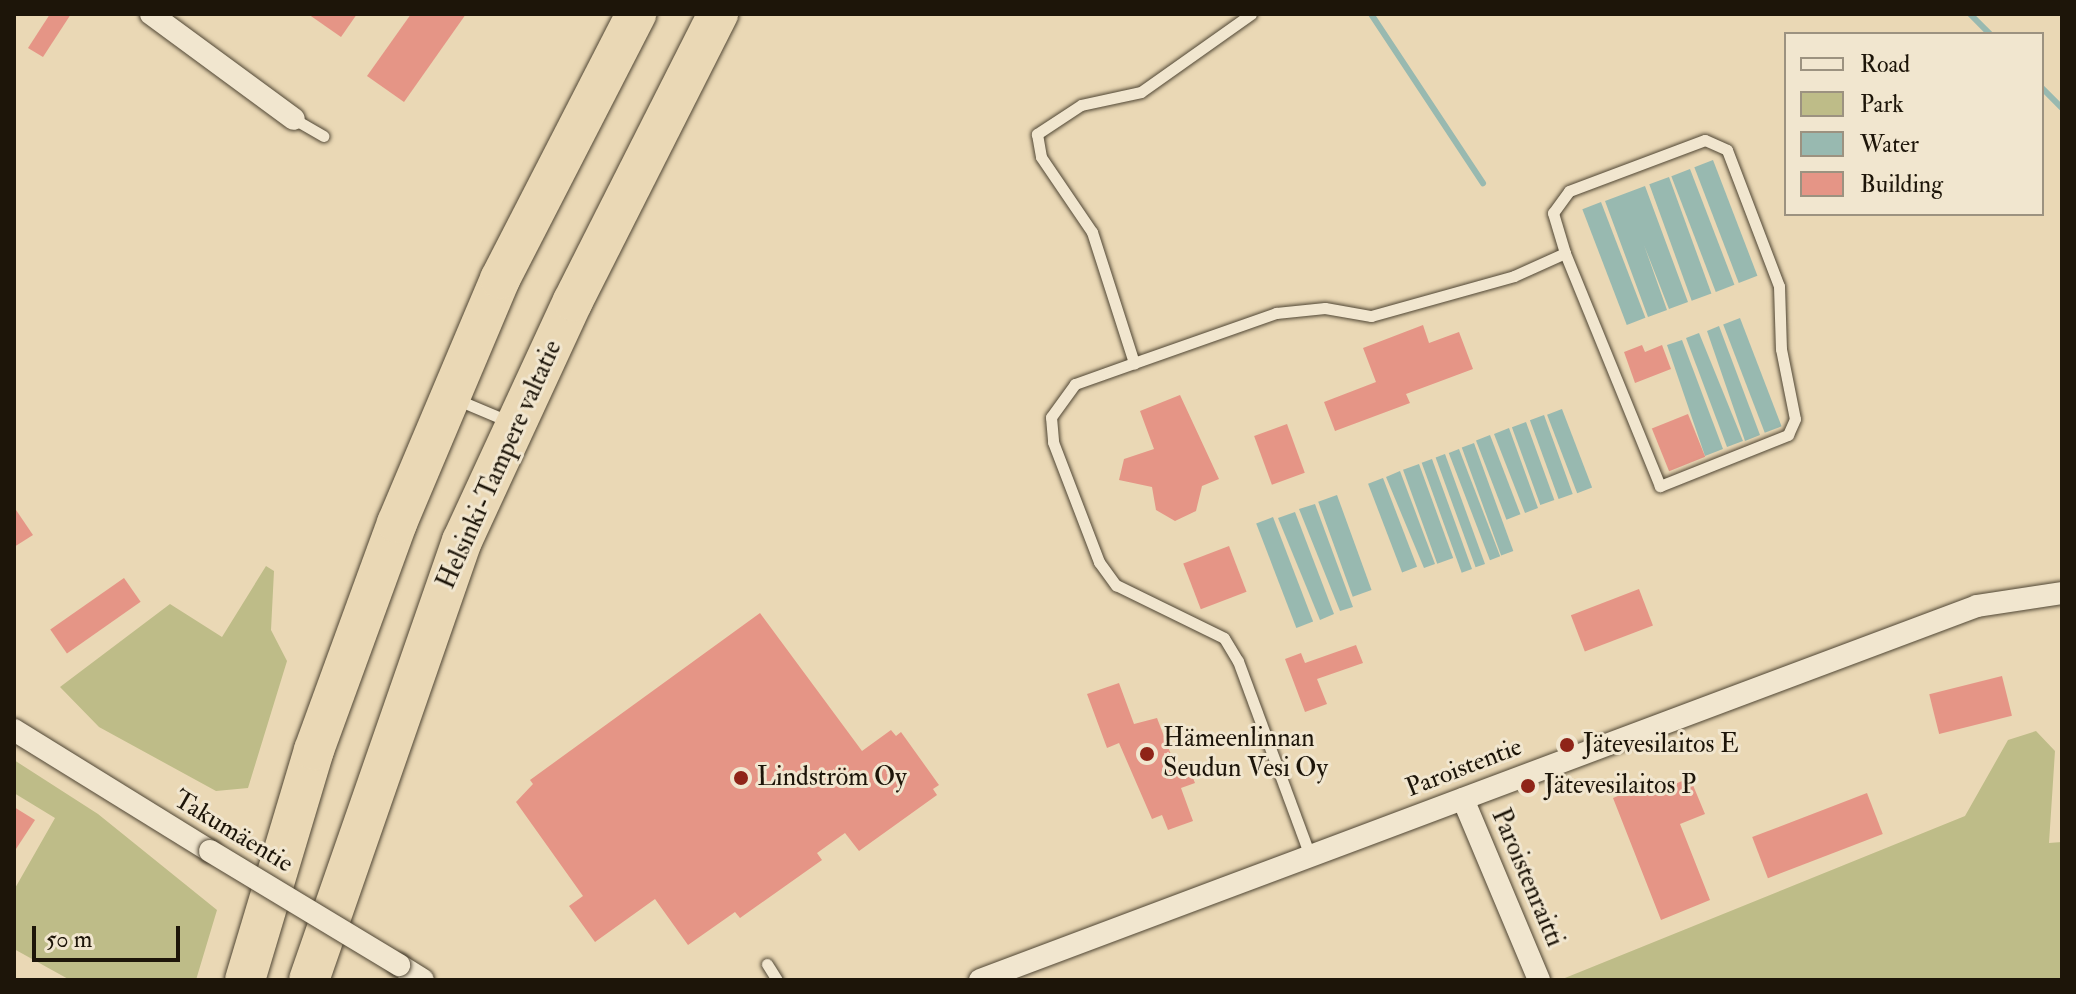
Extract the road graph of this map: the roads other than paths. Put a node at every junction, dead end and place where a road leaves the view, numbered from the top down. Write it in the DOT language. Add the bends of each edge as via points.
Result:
graph roads {
  1 [pos="151,14"];
  2 [pos="636,14"];
  3 [pos="718,14"];
  4 [pos="1251,14"];
  5 [pos="294,119"];
  6 [pos="323,136"];
  7 [pos="1565,253"];
  8 [pos="1134,363"];
  9 [pos="450,396"];
  10 [pos="516,425"];
  11 [pos="2062,593"];
  12 [pos="14,730"];
  13 [pos="1463,799"];
  14 [pos="1310,856"];
  15 [pos="767,964"];
  16 [pos="245,980"];
  17 [pos="309,980"];
  18 [pos="423,980"];
  19 [pos="777,980"];
  20 [pos="980,980"];
  21 [pos="1539,980"];
  1 -- 5 [label="street"];
  2 -- 9 [label="highway" via="500,279"];
  3 -- 10 [label="highway, Helsinki-Tampere valtatie"];
  4 -- 8 [label="lane" via="1141,92 1081,105 1037,134 1041,157 1092,232"];
  5 -- 6 [label="lane"];
  7 -- 7 [label="lane" via="1553,213 1569,191 1705,140 1727,150 1779,286 1781,349 1795,419 1788,435 1660,486"];
  7 -- 8 [label="lane" via="1514,276 1371,316 1325,308 1276,313"];
  8 -- 14 [label="lane" via="1075,384 1060,398 1051,417 1053,442 1099,562 1116,585 1224,638 1238,661"];
  9 -- 10 [label="lane"];
  9 -- 16 [label="highway" via="314,750"];
  10 -- 17 [label="highway, Helsinki-Tampere valtatie" via="462,541"];
  11 -- 13 [label="street, Paroistentie" via="1977,606"];
  12 -- 18 [label="street, Takumäentie, bridge"];
  13 -- 14 [label="street, Paroistentie"];
  13 -- 21 [label="street, Paroistenraitti"];
  14 -- 20 [label="street, Paroistentie"];
  15 -- 19 [label="lane"];
}
